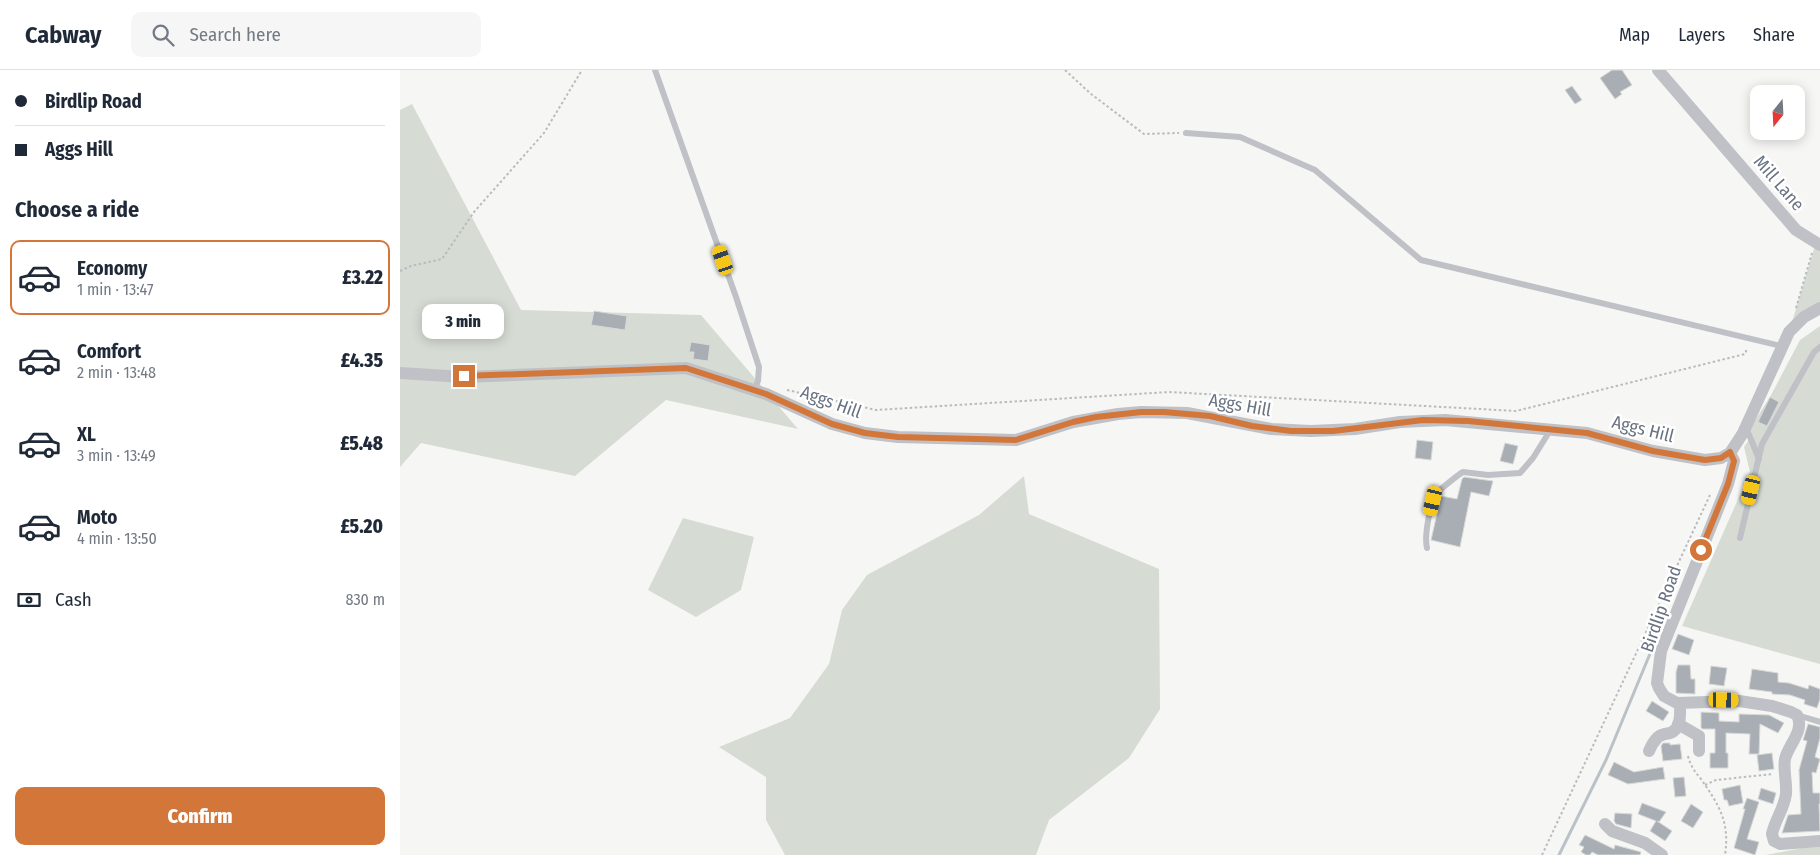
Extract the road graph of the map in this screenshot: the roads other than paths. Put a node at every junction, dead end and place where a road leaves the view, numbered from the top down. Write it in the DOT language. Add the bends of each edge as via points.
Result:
graph roads {
  1 [pos="655,70"];
  2 [pos="1658,70"];
  3 [pos="1186,133"];
  4 [pos="1818,243"];
  5 [pos="1820,308"];
  6 [pos="1781,346"];
  7 [pos="1820,347"];
  8 [pos="400,373"];
  9 [pos="754,390"];
  10 [pos="1746,426"];
  11 [pos="1551,430"];
  12 [pos="1732,457"];
  13 [pos="1759,459"];
  14 [pos="1740,538"];
  15 [pos="1427,548"];
  16 [pos="1680,703"];
  17 [pos="1797,715"];
  18 [pos="1820,722"];
  19 [pos="1678,724"];
  20 [pos="1649,751"];
  21 [pos="1693,751"];
  22 [pos="1605,824"];
  23 [pos="1820,841"];
  24 [pos="1662,855"];
  1 -- 9 [label="lane" via="759,367"];
  2 -- 4 [label="street, Mill Lane" via="1796,230"];
  3 -- 6 [label="lane" via="1240,137 1315,170 1421,260"];
  5 -- 6 [label="street" via="1804,317"];
  6 -- 10 [label="street"];
  7 -- 13 [label="lane" via="1814,352 1762,444"];
  8 -- 9 [label="street, Aggs Hill" via="464,376 686,368"];
  9 -- 11 [label="street, Aggs Hill" via="832,424 898,437 1016,440 1073,422 1141,412 1187,413 1291,431 1333,431 1438,420"];
  10 -- 12 [label="street"];
  10 -- 13 [label="lane"];
  11 -- 12 [label="street, Aggs Hill" via="1587,433 1653,451 1705,460"];
  11 -- 15 [label="lane" via="1520,473 1488,475 1463,472 1439,490 1433,501 1425,539"];
  12 -- 16 [label="street, Birdlip Road" via="1728,484 1661,651 1659,688 1668,700"];
  13 -- 14 [label="lane"];
  16 -- 17 [label="street" via="1739,701 1772,706"];
  16 -- 19 [label="street"];
  17 -- 18 [label="lane"];
  17 -- 23 [label="street" via="1797,734 1787,755 1784,803 1772,830 1772,838 1780,844"];
  19 -- 20 [label="street" via="1670,733 1660,735"];
  19 -- 21 [label="street" via="1699,736"];
  22 -- 24 [label="street" via="1621,836 1640,841"];
}
